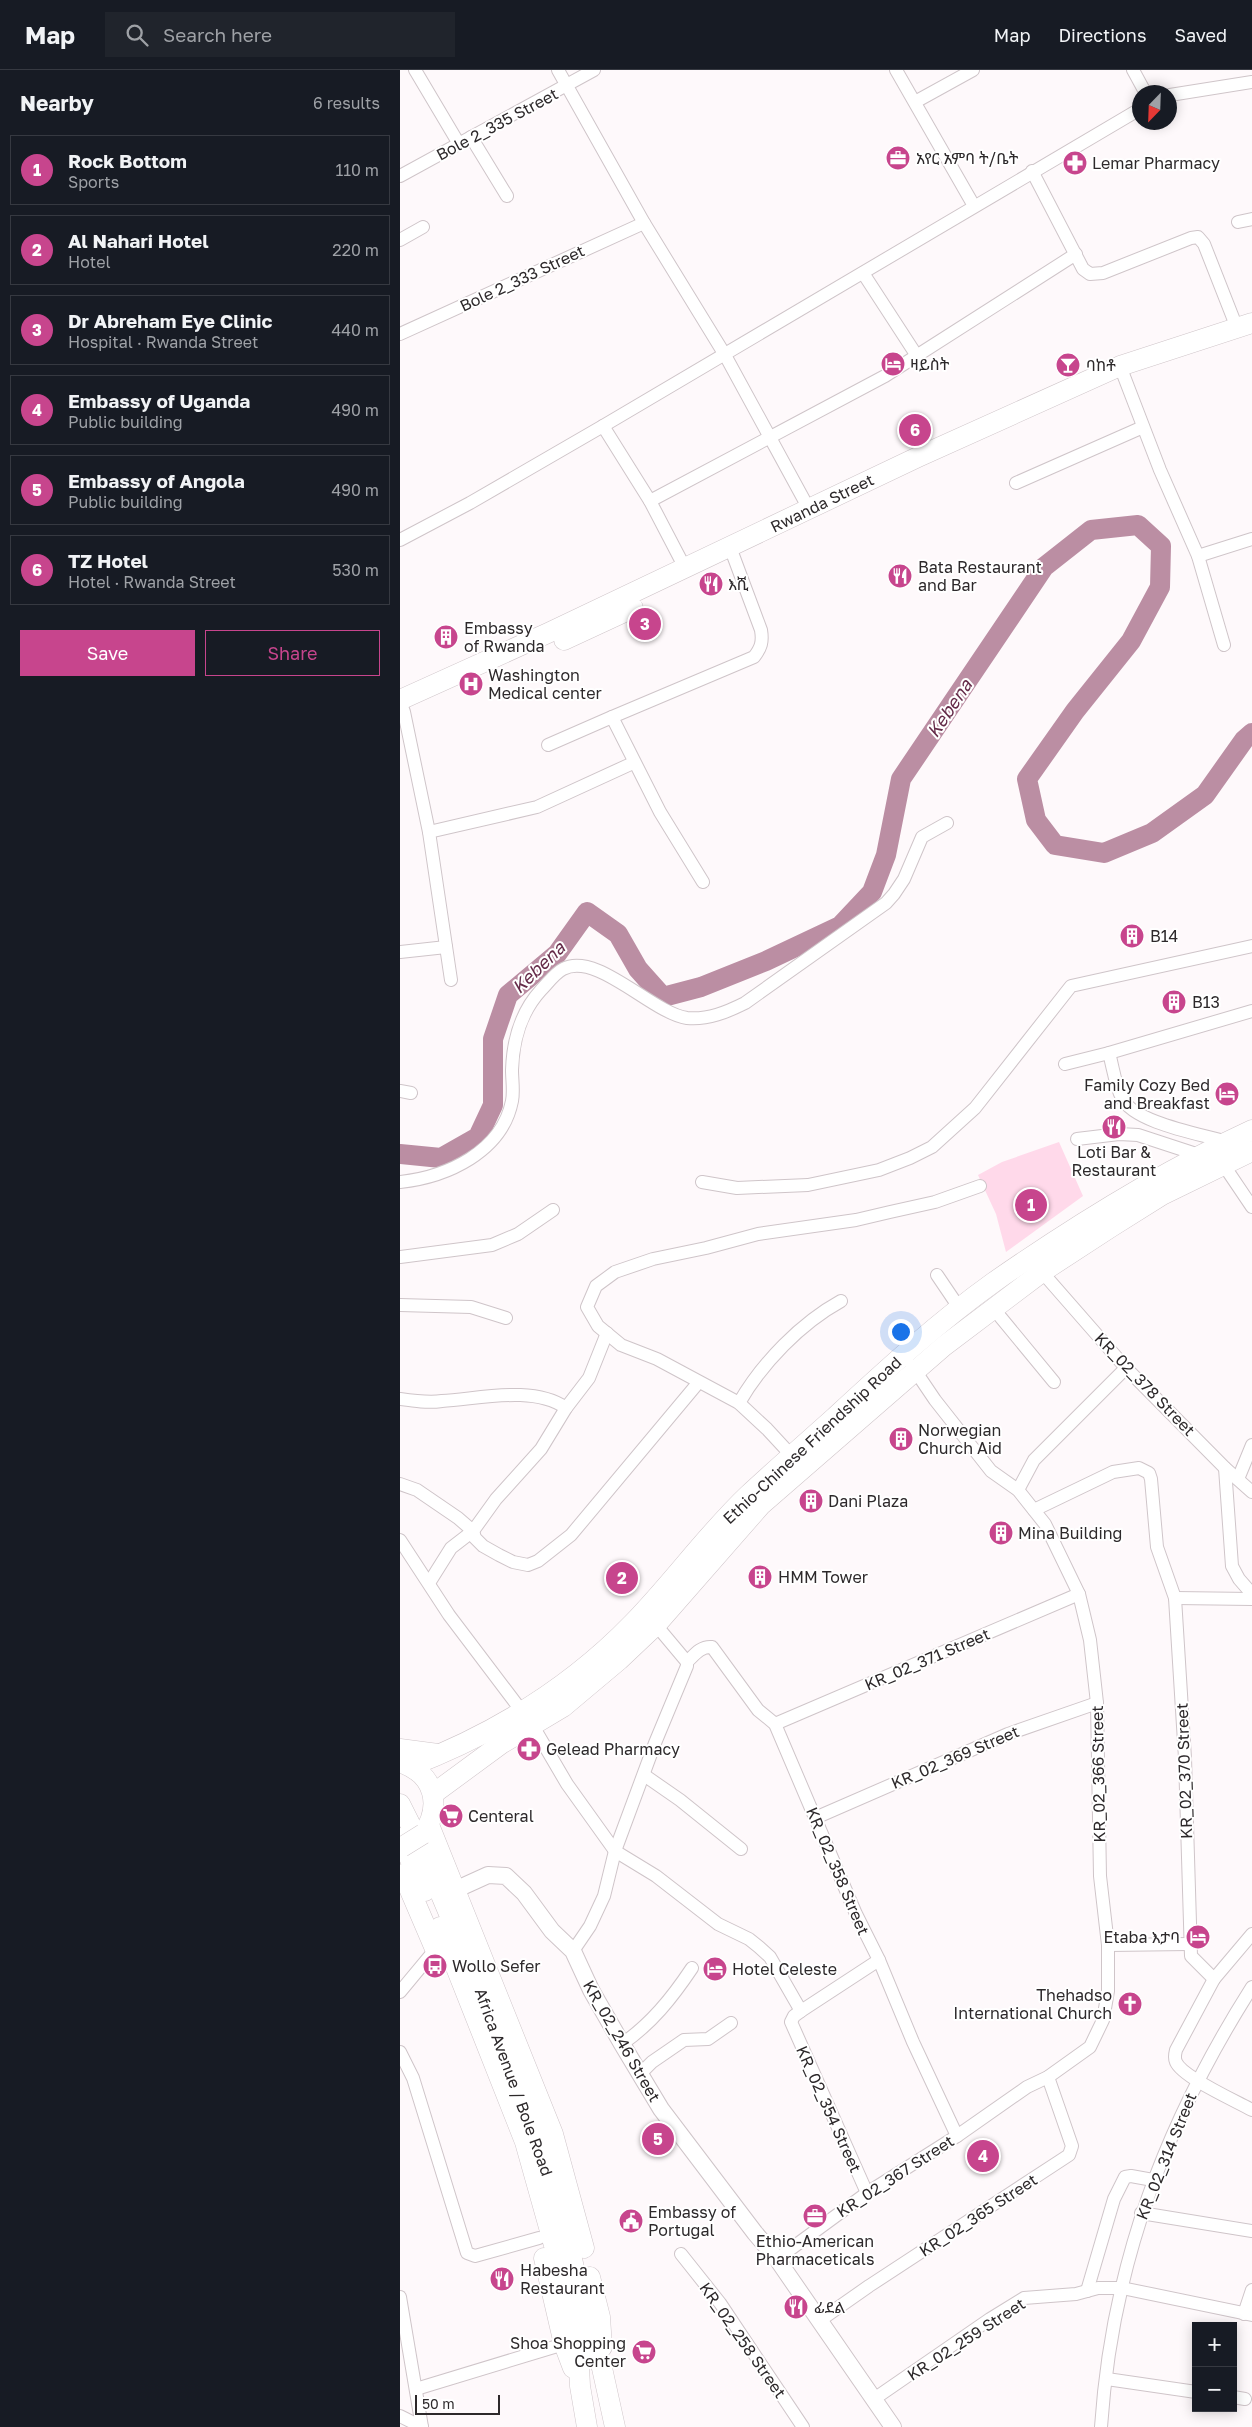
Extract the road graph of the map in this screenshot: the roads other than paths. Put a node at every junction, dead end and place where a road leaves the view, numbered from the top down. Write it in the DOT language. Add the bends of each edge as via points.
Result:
graph roads {
  1 [pos="415,70"];
  2 [pos="558,70"];
  3 [pos="594,70"];
  4 [pos="896,70"];
  5 [pos="973,70"];
  6 [pos="1133,70"];
  7 [pos="1252,82"];
  8 [pos="1141,85"];
  9 [pos="567,86"];
  10 [pos="1177,94"];
  11 [pos="915,102"];
  12 [pos="1132,114"];
  13 [pos="471,137"];
  14 [pos="459,144"];
  15 [pos="1032,171"];
  16 [pos="400,176"];
  17 [pos="507,196"];
  18 [pos="974,206"];
  19 [pos="1252,219"];
  20 [pos="1238,222"];
  21 [pos="644,223"];
  22 [pos="423,227"];
  23 [pos="400,240"];
  24 [pos="1076,254"];
  25 [pos="863,272"];
  26 [pos="1247,329"];
  27 [pos="400,334"];
  28 [pos="725,355"];
  29 [pos="917,356"];
  30 [pos="1121,372"];
  31 [pos="603,426"];
  32 [pos="1142,427"];
  33 [pos="771,437"];
  34 [pos="1016,483"];
  35 [pos="650,501"];
  36 [pos="809,509"];
  37 [pos="1252,539"];
  38 [pos="400,540"];
  39 [pos="733,553"];
  40 [pos="1198,556"];
  41 [pos="685,568"];
  42 [pos="1224,645"];
  43 [pos="401,707"];
  44 [pos="612,717"];
  45 [pos="548,745"];
  46 [pos="633,763"];
  47 [pos="947,823"];
  48 [pos="430,832"];
  49 [pos="703,882"];
  50 [pos="1252,946"];
  51 [pos="446,948"];
  52 [pos="400,952"];
  53 [pos="451,980"];
  54 [pos="1252,1011"];
  55 [pos="1109,1053"];
  56 [pos="1064,1064"];
  57 [pos="1252,1130"];
  58 [pos="1077,1139"];
  59 [pos="1227,1142"];
  60 [pos="1252,1151"];
  61 [pos="1199,1156"];
  62 [pos="1223,1164"];
  63 [pos="400,1182"];
  64 [pos="702,1182"];
  65 [pos="980,1186"];
  66 [pos="1251,1204"];
  67 [pos="553,1210"];
  68 [pos="400,1258"];
  69 [pos="1042,1272"];
  70 [pos="937,1275"];
  71 [pos="841,1302"];
  72 [pos="400,1305"];
  73 [pos="993,1308"];
  74 [pos="960,1309"];
  75 [pos="506,1318"];
  76 [pos="607,1333"];
  77 [pos="909,1362"];
  78 [pos="1126,1368"];
  79 [pos="1054,1382"];
  80 [pos="698,1383"];
  81 [pos="400,1399"];
  82 [pos="739,1403"];
  83 [pos="566,1408"];
  84 [pos="1252,1445"];
  85 [pos="792,1456"];
  86 [pos="1225,1468"];
  87 [pos="1238,1479"];
  88 [pos="400,1484"];
  89 [pos="1018,1490"];
  90 [pos="1252,1492"];
  91 [pos="1034,1510"];
  92 [pos="473,1531"];
  93 [pos="400,1540"];
  94 [pos="429,1583"];
  95 [pos="1079,1594"];
  96 [pos="1252,1594"];
  97 [pos="1175,1598"];
  98 [pos="1252,1598"];
  99 [pos="656,1626"];
  100 [pos="687,1662"];
  101 [pos="1097,1703"];
  102 [pos="526,1719"];
  103 [pos="775,1724"];
  104 [pos="400,1749"];
  105 [pos="419,1761"];
  106 [pos="644,1774"];
  107 [pos="449,1782"];
  108 [pos="433,1794"];
  109 [pos="400,1804"];
  110 [pos="816,1818"];
  111 [pos="429,1835"];
  112 [pos="401,1844"];
  113 [pos="741,1849"];
  114 [pos="615,1851"];
  115 [pos="400,1867"];
  116 [pos="455,1890"];
  117 [pos="1252,1934"];
  118 [pos="1189,1944"];
  119 [pos="1108,1945"];
  120 [pos="434,1947"];
  121 [pos="573,1951"];
  122 [pos="879,1960"];
  123 [pos="692,1968"];
  124 [pos="1214,1979"];
  125 [pos="1252,1987"];
  126 [pos="400,1992"];
  127 [pos="801,2011"];
  128 [pos="731,2023"];
  129 [pos="622,2044"];
  130 [pos="1090,2047"];
  131 [pos="400,2052"];
  132 [pos="640,2074"];
  133 [pos="1048,2078"];
  134 [pos="1197,2081"];
  135 [pos="1252,2110"];
  136 [pos="958,2136"];
  137 [pos="1153,2180"];
  138 [pos="867,2193"];
  139 [pos="1141,2213"];
  140 [pos="1252,2231"];
  141 [pos="539,2238"];
  142 [pos="681,2254"];
  143 [pos="777,2259"];
  144 [pos="1122,2288"];
  145 [pos="1252,2290"];
  146 [pos="1087,2291"];
  147 [pos="400,2297"];
  148 [pos="1248,2314"];
  149 [pos="819,2321"];
  150 [pos="564,2344"];
  151 [pos="602,2368"];
  152 [pos="1107,2379"];
  153 [pos="580,2386"];
  154 [pos="416,2389"];
  155 [pos="1192,2391"];
  156 [pos="874,2399"];
  157 [pos="400,2416"];
  158 [pos="422,2427"];
  159 [pos="587,2427"];
  160 [pos="615,2427"];
  161 [pos="803,2427"];
  162 [pos="893,2427"];
  163 [pos="1101,2427"];
  1 -- 14 [label="street"];
  2 -- 9 [label="street"];
  3 -- 9 [label="street, Bole 2_335 Street"];
  4 -- 11 [label="street"];
  5 -- 11 [label="street"];
  6 -- 8 [label="street"];
  7 -- 10 [label="street"];
  9 -- 13 [label="street, Bole 2_335 Street"];
  9 -- 21 [label="street"];
  11 -- 18 [label="street"];
  12 -- 15 [label="street"];
  13 -- 14 [label="street, Bole 2_335 Street"];
  13 -- 17 [label="street"];
  14 -- 16 [label="street, Bole 2_335 Street"];
  15 -- 18 [label="street"];
  15 -- 24 [label="street"];
  18 -- 25 [label="street"];
  19 -- 20 [label="street"];
  21 -- 27 [label="street, Bole 2_333 Street"];
  21 -- 28 [label="street"];
  22 -- 23 [label="street"];
  24 -- 26 [label="street" via="1083,269 1090,274 1103,273 1198,237"];
  24 -- 29 [label="street"];
  25 -- 28 [label="street"];
  25 -- 29 [label="street"];
  26 -- 30 [label="main road, Rwanda Street"];
  28 -- 31 [label="street"];
  28 -- 33 [label="street"];
  29 -- 33 [label="street"];
  30 -- 32 [label="street"];
  30 -- 36 [label="main road, Rwanda Street" via="918,456"];
  30 -- 39 [label="main road, Rwanda Street" via="837,508"];
  31 -- 35 [label="street"];
  31 -- 38 [label="street"];
  32 -- 34 [label="street"];
  32 -- 40 [label="street"];
  33 -- 35 [label="street"];
  33 -- 36 [label="street"];
  35 -- 41 [label="street"];
  36 -- 39 [label="main road, Rwanda Street"];
  37 -- 40 [label="street"];
  39 -- 41 [label="main road, Rwanda Street"];
  39 -- 43 [label="main road, Rwanda Street" via="594,627"];
  39 -- 44 [label="street" via="763,640 754,657"];
  40 -- 42 [label="street"];
  41 -- 43 [label="main road, Rwanda Street"];
  43 -- 48 [label="street"];
  44 -- 45 [label="street"];
  44 -- 46 [label="street"];
  46 -- 48 [label="street" via="537,808"];
  46 -- 49 [label="street"];
  47 -- 63 [label="street" via="922,837 904,879 886,903 745,1003 726,1012 685,1018 594,970 579,966 563,969 532,1000 523,1015 513,1049 512,1100 505,1123 495,1137 482,1150 440,1174"];
  48 -- 51 [label="street"];
  50 -- 64 [label="street" via="1071,986 975,1108 932,1146 910,1158 870,1173 808,1185 737,1188"];
  51 -- 52 [label="street"];
  51 -- 53 [label="street"];
  54 -- 55 [label="street"];
  55 -- 56 [label="street"];
  55 -- 59 [label="street" via="1122,1099 1130,1108 1147,1118"];
  57 -- 59 [label="main road, Ethio-Chinese Friendship Road"];
  58 -- 61 [label="street" via="1138,1135"];
  59 -- 61 [label="main road, Ethio-Chinese Friendship Road"];
  60 -- 62 [label="main road, Ethio-Chinese Friendship Road"];
  61 -- 74 [label="main road, Ethio-Chinese Friendship Road" via="1114,1202 993,1283"];
  62 -- 66 [label="street"];
  62 -- 69 [label="main road, Ethio-Chinese Friendship Road" via="1162,1195"];
  65 -- 76 [label="street" via="935,1202 856,1220 758,1234 653,1259 615,1272 596,1286 587,1306 598,1326"];
  67 -- 68 [label="street" via="518,1234 492,1245"];
  69 -- 73 [label="main road, Ethio-Chinese Friendship Road"];
  69 -- 78 [label="street, KR_02_378 Street"];
  70 -- 74 [label="street"];
  71 -- 82 [label="street" via="806,1325 764,1366"];
  72 -- 75 [label="street" via="471,1307"];
  73 -- 77 [label="main road, Ethio-Chinese Friendship Road"];
  73 -- 79 [label="street"];
  74 -- 77 [label="main road, Ethio-Chinese Friendship Road"];
  76 -- 80 [label="street" via="621,1345"];
  76 -- 83 [label="street" via="589,1378"];
  77 -- 85 [label="main road, Ethio-Chinese Friendship Road"];
  77 -- 89 [label="street, KR_02_366 Street" via="991,1471"];
  77 -- 99 [label="main road, Ethio-Chinese Friendship Road" via="761,1505"];
  78 -- 86 [label="street, KR_02_378 Street"];
  78 -- 89 [label="street" via="1034,1460"];
  80 -- 82 [label="street"];
  80 -- 92 [label="street" via="571,1535 538,1561 528,1565 513,1562 483,1546"];
  81 -- 83 [label="street" via="440,1402 503,1395 536,1397"];
  82 -- 85 [label="street"];
  83 -- 92 [label="street" via="541,1449 496,1498"];
  84 -- 87 [label="street"];
  85 -- 102 [label="main road, Ethio-Chinese Friendship Road" via="745,1498 634,1622 601,1654 546,1697"];
  86 -- 87 [label="street, KR_02_378 Street"];
  86 -- 96 [label="street" via="1232,1566"];
  87 -- 90 [label="street, KR_02_378 Street"];
  88 -- 92 [label="street" via="417,1490"];
  89 -- 91 [label="street, KR_02_366 Street"];
  91 -- 95 [label="street, KR_02_366 Street" via="1045,1524"];
  91 -- 97 [label="street, KR_02_370 Street" via="1113,1472 1139,1468 1149,1472 1157,1547"];
  92 -- 94 [label="street" via="451,1548"];
  93 -- 94 [label="street"];
  94 -- 102 [label="street"];
  95 -- 101 [label="street, KR_02_366 Street" via="1090,1640"];
  95 -- 103 [label="street, KR_02_371 Street"];
  97 -- 98 [label="street"];
  97 -- 118 [label="street, KR_02_370 Street" via="1185,1758"];
  99 -- 100 [label="street"];
  99 -- 102 [label="main road, Ethio-Chinese Friendship Road" via="563,1707"];
  100 -- 103 [label="street, KR_02_358 Street" via="705,1646 712,1647 758,1710"];
  100 -- 106 [label="street"];
  101 -- 110 [label="street, KR_02_369 Street" via="1008,1734"];
  101 -- 119 [label="street, KR_02_366 Street" via="1100,1876"];
  102 -- 105 [label="main road, Ethio-Chinese Friendship Road"];
  102 -- 107 [label="main road, Ethio-Chinese Friendship Road" via="501,1744"];
  102 -- 114 [label="street"];
  103 -- 110 [label="street, KR_02_358 Street"];
  104 -- 105 [label="main road"];
  105 -- 108 [label="main road"];
  106 -- 113 [label="street"];
  106 -- 114 [label="street"];
  107 -- 108 [label="main road, Ethio-Chinese Friendship Road"];
  107 -- 111 [label="main road" via="441,1796 434,1831"];
  108 -- 111 [label="main road"];
  109 -- 151 [label="main road, Africa Avenue / Bole Road" via="485,1999 529,2113 566,2231 586,2319"];
  110 -- 122 [label="street, KR_02_358 Street"];
  111 -- 112 [label="main road, bridge"];
  111 -- 116 [label="main road, Africa Avenue / Bole Road"];
  112 -- 153 [label="main road, Africa Avenue / Bole Road" via="436,1916 525,2142 577,2327"];
  114 -- 121 [label="street" via="604,1896 590,1926"];
  114 -- 127 [label="street" via="656,1876 718,1924 759,1947 770,1958"];
  115 -- 120 [label="main road, Africa Avenue / Bole Road"];
  116 -- 121 [label="street, KR_02_246 Street" via="488,1875 509,1878 552,1931"];
  116 -- 151 [label="main road, Africa Avenue / Bole Road" via="553,2134 600,2317"];
  117 -- 124 [label="street"];
  118 -- 119 [label="street"];
  118 -- 124 [label="street" via="1191,1956"];
  119 -- 130 [label="street, KR_02_366 Street" via="1108,1991 1103,2020"];
  120 -- 126 [label="street"];
  120 -- 141 [label="main road, Africa Avenue / Bole Road" via="488,2076"];
  121 -- 129 [label="street, KR_02_246 Street"];
  122 -- 127 [label="street"];
  122 -- 136 [label="street, KR_02_358 Street" via="913,2042"];
  123 -- 129 [label="street" via="644,2029"];
  124 -- 134 [label="street" via="1176,2050 1174,2060 1179,2068"];
  125 -- 134 [label="street, KR_02_314 Street"];
  127 -- 138 [label="street, KR_02_354 Street" via="794,2016 792,2026"];
  128 -- 132 [label="street" via="708,2039 684,2040"];
  129 -- 132 [label="street, KR_02_246 Street"];
  130 -- 133 [label="street, KR_02_367 Street"];
  131 -- 141 [label="street" via="413,2078 467,2253 476,2256"];
  132 -- 143 [label="street, KR_02_246 Street" via="677,2132"];
  133 -- 136 [label="street, KR_02_367 Street" via="1027,2087"];
  133 -- 149 [label="street, KR_02_365 Street" via="1072,2146 1070,2155"];
  134 -- 135 [label="street"];
  134 -- 137 [label="street, KR_02_314 Street"];
  136 -- 138 [label="street, KR_02_367 Street"];
  137 -- 139 [label="street, KR_02_314 Street"];
  137 -- 146 [label="street" via="1125,2177 1114,2199"];
  138 -- 143 [label="street, KR_02_367 Street"];
  139 -- 140 [label="street"];
  139 -- 144 [label="street, KR_02_314 Street"];
  141 -- 150 [label="main road, Africa Avenue / Bole Road"];
  142 -- 161 [label="street, KR_02_258 Street" via="720,2303"];
  143 -- 149 [label="street, KR_02_246 Street"];
  144 -- 146 [label="street, KR_02_259 Street"];
  144 -- 148 [label="street, KR_02_259 Street"];
  144 -- 152 [label="street, KR_02_314 Street"];
  145 -- 148 [label="street"];
  146 -- 156 [label="street, KR_02_259 Street" via="1024,2298"];
  147 -- 154 [label="street"];
  149 -- 156 [label="street, KR_02_246 Street"];
  150 -- 153 [label="main road, Africa Avenue / Bole Road"];
  150 -- 154 [label="street"];
  151 -- 160 [label="main road, Africa Avenue / Bole Road"];
  152 -- 155 [label="street"];
  152 -- 163 [label="street, KR_02_314 Street"];
  153 -- 159 [label="main road, Africa Avenue / Bole Road"];
  154 -- 158 [label="street"];
  156 -- 162 [label="street, KR_02_246 Street"];
  157 -- 158 [label="street"];
}
